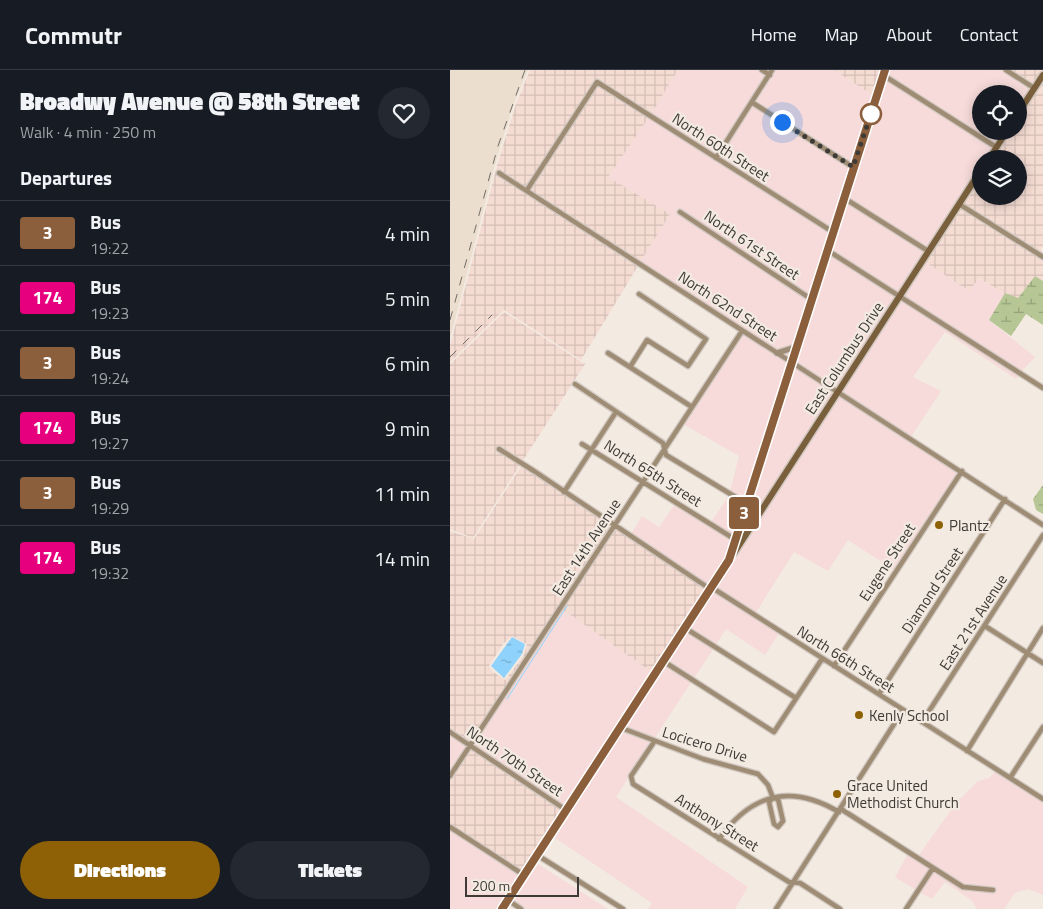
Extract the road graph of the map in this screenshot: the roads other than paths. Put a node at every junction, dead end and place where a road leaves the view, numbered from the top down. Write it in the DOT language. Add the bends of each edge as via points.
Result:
graph roads {
  1 [pos="762,70"];
  2 [pos="1006,70"];
  3 [pos="771,73"];
  4 [pos="884,73"];
  5 [pos="1043,75"];
  6 [pos="1034,88"];
  7 [pos="1027,99"];
  8 [pos="753,103"];
  9 [pos="1001,140"];
  10 [pos="996,147"];
  11 [pos="994,150"];
  12 [pos="716,158"];
  13 [pos="853,167"];
  14 [pos="499,173"];
  15 [pos="972,184"];
  16 [pos="527,190"];
  17 [pos="844,198"];
  18 [pos="959,204"];
  19 [pos="680,212"];
  20 [pos="833,232"];
  21 [pos="827,250"];
  22 [pos="928,251"];
  23 [pos="1043,257"];
  24 [pos="639,294"];
  25 [pos="899,297"];
  26 [pos="811,299"];
  27 [pos="742,331"];
  28 [pos="796,347"];
  29 [pos="608,353"];
  30 [pos="777,353"];
  31 [pos="791,362"];
  32 [pos="630,367"];
  33 [pos="575,384"];
  34 [pos="1043,388"];
  35 [pos="837,392"];
  36 [pos="692,407"];
  37 [pos="616,412"];
  38 [pos="582,444"];
  39 [pos="499,449"];
  40 [pos="664,449"];
  41 [pos="592,450"];
  42 [pos="962,471"];
  43 [pos="642,482"];
  44 [pos="564,492"];
  45 [pos="1005,500"];
  46 [pos="747,504"];
  47 [pos="760,512"];
  48 [pos="742,518"];
  49 [pos="615,525"];
  50 [pos="1043,525"];
  51 [pos="1043,535"];
  52 [pos="746,536"];
  53 [pos="736,540"];
  54 [pos="729,560"];
  55 [pos="710,588"];
  56 [pos="985,626"];
  57 [pos="685,628"];
  58 [pos="1043,628"];
  59 [pos="1028,654"];
  60 [pos="822,658"];
  61 [pos="663,661"];
  62 [pos="1043,663"];
  63 [pos="834,666"];
  64 [pos="879,694"];
  65 [pos="796,698"];
  66 [pos="903,710"];
  67 [pos="922,722"];
  68 [pos="619,727"];
  69 [pos="1043,727"];
  70 [pos="450,732"];
  71 [pos="654,742"];
  72 [pos="470,745"];
  73 [pos="967,751"];
  74 [pos="450,776"];
  75 [pos="1010,778"];
  76 [pos="773,798"];
  77 [pos="1043,799"];
  78 [pos="566,810"];
  79 [pos="840,810"];
  80 [pos="450,827"];
  81 [pos="719,839"];
  82 [pos="536,856"];
  83 [pos="933,868"];
  84 [pos="524,875"];
  85 [pos="792,883"];
  86 [pos="993,890"];
  87 [pos="508,900"];
  88 [pos="502,909"];
  89 [pos="521,909"];
  90 [pos="623,909"];
  91 [pos="776,909"];
  92 [pos="840,909"];
  93 [pos="906,909"];
  1 -- 3 [label="street"];
  2 -- 6 [label="street"];
  3 -- 8 [label="street"];
  4 -- 10 [label="street"];
  4 -- 13 [label="street"];
  5 -- 6 [label="main road"];
  6 -- 7 [label="main road"];
  8 -- 12 [label="street"];
  8 -- 13 [label="street"];
  9 -- 10 [label="main road"];
  10 -- 11 [label="main road"];
  12 -- 16 [label="street, North 60th Street" via="597,82"];
  12 -- 20 [label="street, North 60th Street"];
  13 -- 17 [label="street"];
  14 -- 16 [label="street, North 62nd Street"];
  15 -- 18 [label="main road, East Columbus Drive"];
  16 -- 27 [label="street, North 62nd Street"];
  17 -- 20 [label="street"];
  17 -- 22 [label="street"];
  18 -- 22 [label="main road, East Columbus Drive"];
  18 -- 23 [label="street"];
  19 -- 26 [label="street, North 61st Street"];
  20 -- 21 [label="street"];
  21 -- 25 [label="street"];
  21 -- 26 [label="street"];
  22 -- 25 [label="main road, East Columbus Drive"];
  24 -- 32 [label="street" via="706,339 688,366 647,340"];
  25 -- 34 [label="street"];
  25 -- 35 [label="main road, East Columbus Drive"];
  26 -- 28 [label="street"];
  27 -- 30 [label="street, North 62nd Street"];
  27 -- 36 [label="street, East 14th Avenue"];
  28 -- 30 [label="street"];
  28 -- 31 [label="street"];
  29 -- 32 [label="street"];
  30 -- 31 [label="street, North 62nd Street"];
  31 -- 35 [label="street, North 62nd Street"];
  31 -- 46 [label="street"];
  32 -- 36 [label="street"];
  33 -- 37 [label="street"];
  35 -- 42 [label="street, North 62nd Street"];
  35 -- 47 [label="main road, East Columbus Drive"];
  36 -- 40 [label="street, East 14th Avenue"];
  37 -- 40 [label="street" via="663,442"];
  37 -- 41 [label="street"];
  38 -- 41 [label="street, North 65th Street"];
  39 -- 44 [label="street, North 66th Street"];
  40 -- 43 [label="street, East 14th Avenue"];
  40 -- 46 [label="street" via="666,455"];
  41 -- 43 [label="street, North 65th Street"];
  41 -- 44 [label="street"];
  42 -- 45 [label="street, North 62nd Street"];
  42 -- 63 [label="street, Eugene Street"];
  43 -- 49 [label="street, East 14th Avenue"];
  43 -- 53 [label="street, North 65th Street"];
  44 -- 49 [label="street, North 66th Street"];
  45 -- 50 [label="street, North 62nd Street"];
  45 -- 64 [label="street, Diamond Street"];
  46 -- 48 [label="street"];
  47 -- 48 [label="main road" via="750,519"];
  47 -- 52 [label="main road, East Columbus Drive"];
  48 -- 53 [label="main road"];
  49 -- 55 [label="street, North 66th Street"];
  49 -- 72 [label="street, East 14th Avenue"];
  51 -- 56 [label="street, East 21st Avenue"];
  52 -- 53 [label="main road"];
  52 -- 54 [label="main road, East Columbus Drive"];
  53 -- 54 [label="main road"];
  54 -- 55 [label="main road"];
  55 -- 57 [label="main road"];
  55 -- 60 [label="street, North 66th Street"];
  56 -- 59 [label="street"];
  56 -- 67 [label="street, East 21st Avenue"];
  57 -- 61 [label="main road"];
  57 -- 65 [label="street"];
  58 -- 59 [label="street"];
  59 -- 62 [label="street"];
  59 -- 73 [label="street"];
  60 -- 63 [label="street, North 66th Street"];
  60 -- 65 [label="street"];
  61 -- 65 [label="street" via="774,732"];
  61 -- 68 [label="main road"];
  63 -- 64 [label="street, North 66th Street"];
  64 -- 66 [label="street, North 66th Street"];
  66 -- 67 [label="street, North 66th Street"];
  66 -- 79 [label="street"];
  67 -- 73 [label="street, North 66th Street"];
  68 -- 71 [label="street, Locicero Drive"];
  68 -- 78 [label="main road"];
  69 -- 75 [label="street"];
  70 -- 72 [label="street, North 70th Street"];
  71 -- 76 [label="street, Locicero Drive" via="758,774 768,785"];
  71 -- 81 [label="street, Anthony Street" via="631,779 633,784"];
  72 -- 74 [label="street, East 14th Avenue"];
  72 -- 78 [label="street, North 70th Street"];
  73 -- 75 [label="street, North 66th Street"];
  75 -- 77 [label="street, North 66th Street"];
  76 -- 76 [label="street, Locicero Drive" via="769,802 774,824 778,827 783,823 781,811 778,799"];
  76 -- 79 [label="street" via="794,796 813,799"];
  76 -- 81 [label="street" via="746,809 732,820"];
  78 -- 82 [label="main road"];
  79 -- 83 [label="street"];
  79 -- 85 [label="street"];
  80 -- 84 [label="street"];
  81 -- 85 [label="street, Anthony Street"];
  82 -- 84 [label="main road"];
  82 -- 90 [label="street"];
  83 -- 86 [label="street" via="962,886"];
  83 -- 93 [label="street"];
  84 -- 87 [label="main road"];
  85 -- 91 [label="street"];
  85 -- 92 [label="street, Anthony Street" via="800,883"];
  87 -- 88 [label="main road"];
  87 -- 89 [label="street"];
}
